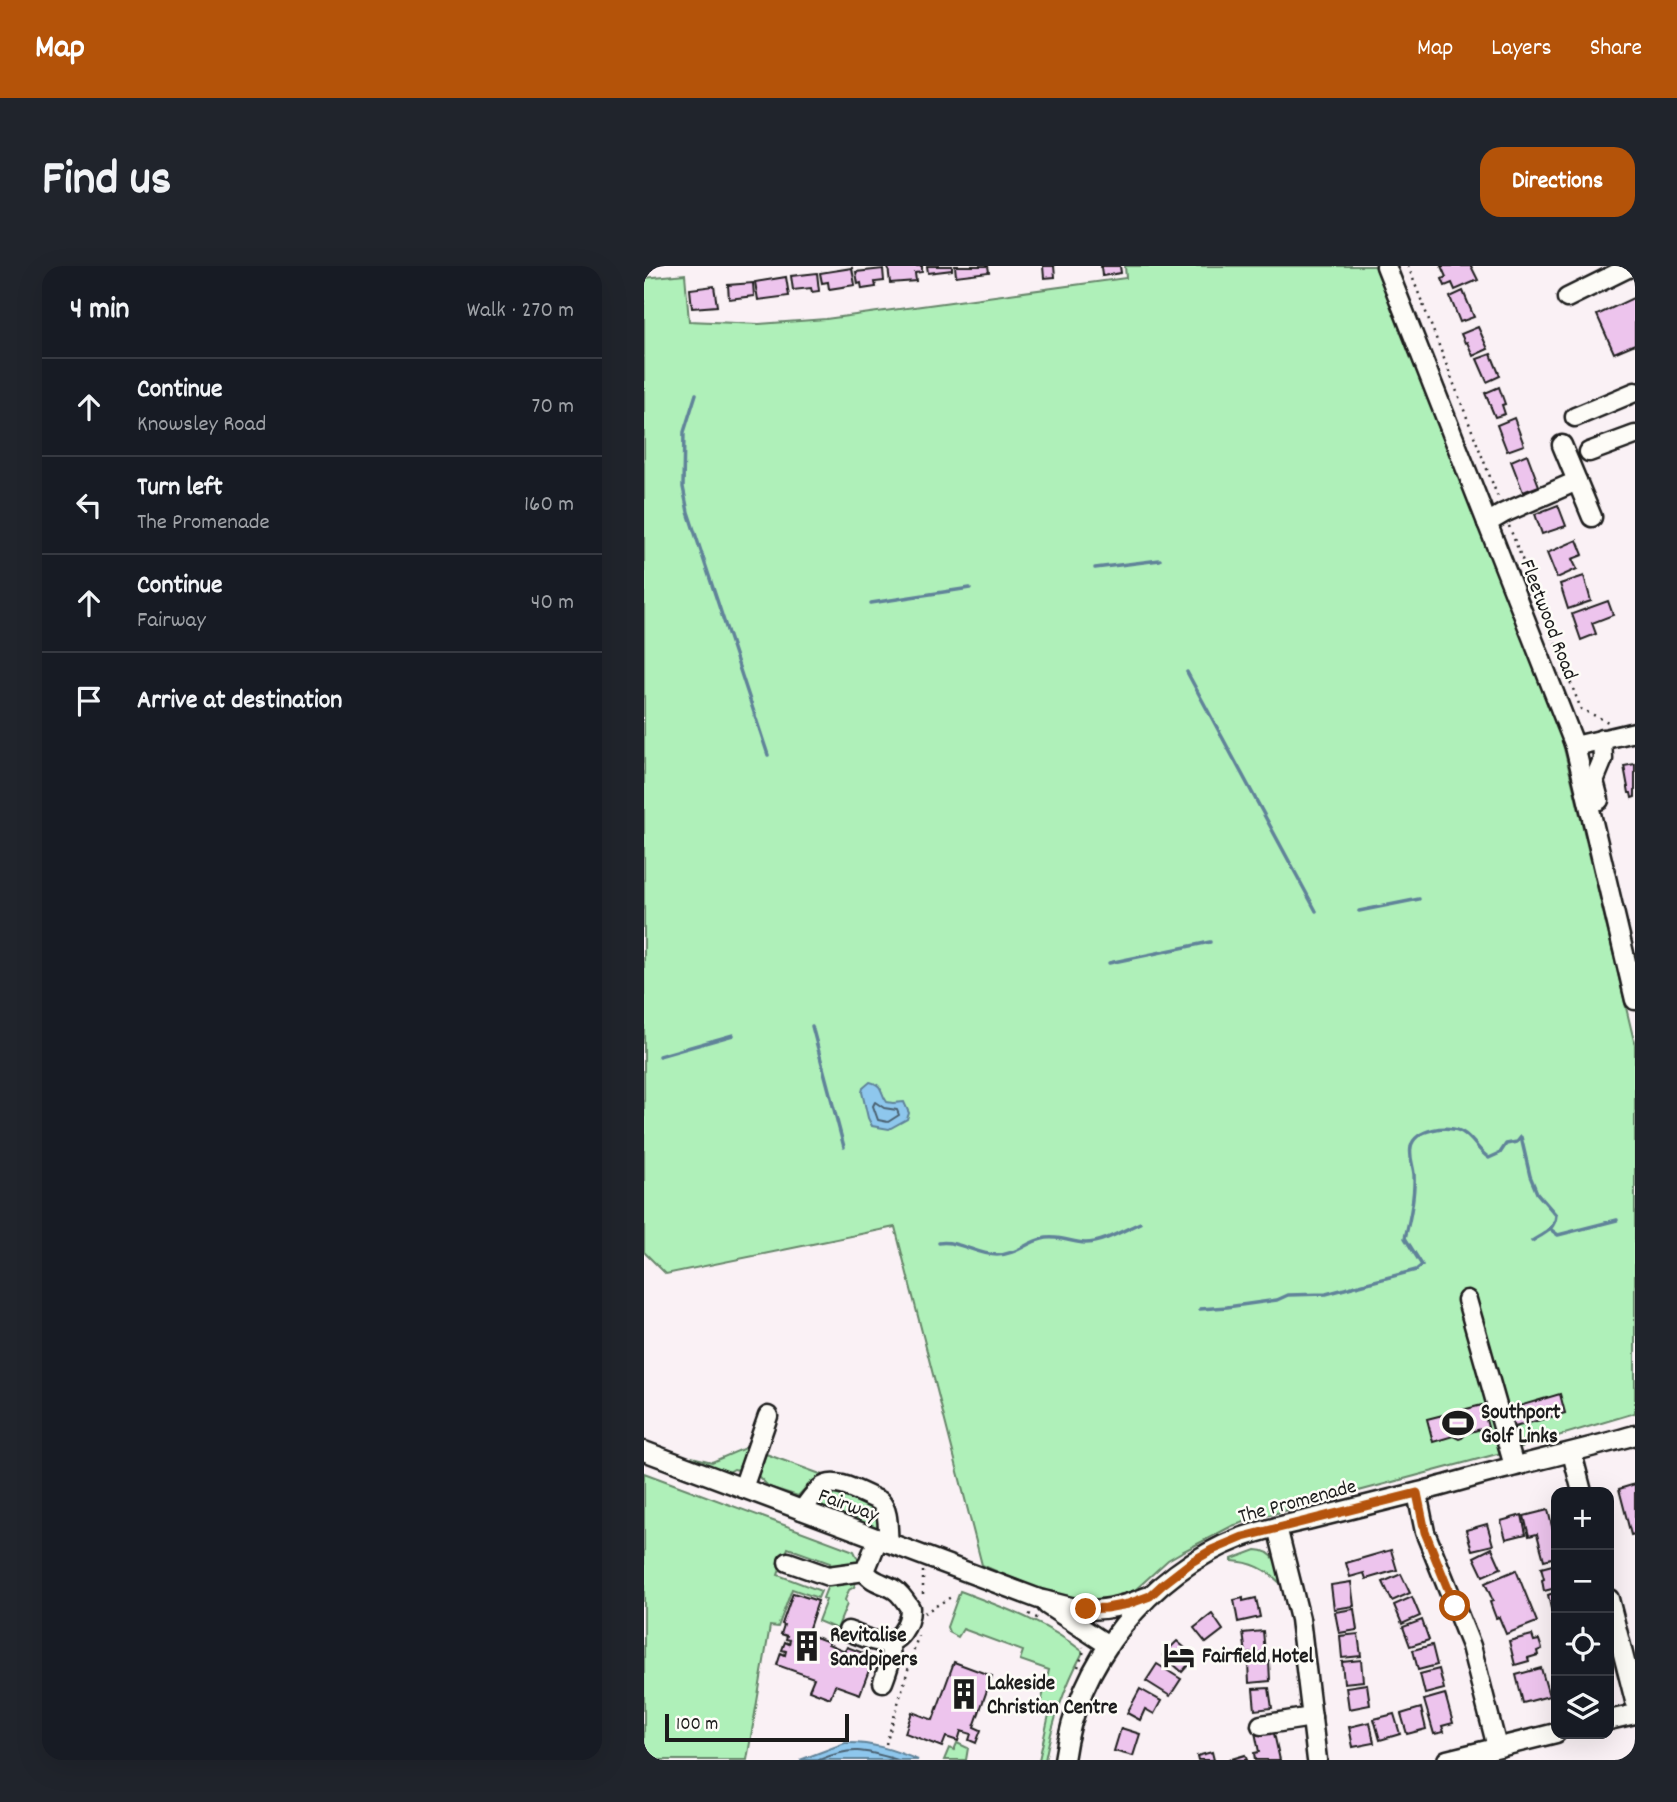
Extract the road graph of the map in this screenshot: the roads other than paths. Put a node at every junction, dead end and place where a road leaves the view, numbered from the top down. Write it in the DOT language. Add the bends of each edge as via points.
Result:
graph roads {
  1 [pos="1386,266"];
  2 [pos="1632,266"];
  3 [pos="1567,298"];
  4 [pos="1635,393"];
  5 [pos="1575,417"];
  6 [pos="1635,435"];
  7 [pos="1562,446"];
  8 [pos="1589,452"];
  9 [pos="1577,481"];
  10 [pos="1592,517"];
  11 [pos="1487,523"];
  12 [pos="1635,732"];
  13 [pos="1602,740"];
  14 [pos="1575,746"];
  15 [pos="1635,951"];
  16 [pos="1635,1000"];
  17 [pos="1467,1300"];
  18 [pos="768,1416"];
  19 [pos="1635,1435"];
  20 [pos="644,1451"];
  21 [pos="1572,1453"];
  22 [pos="1514,1466"];
  23 [pos="1580,1487"];
  24 [pos="743,1488"];
  25 [pos="1417,1493"];
  26 [pos="802,1510"];
  27 [pos="1278,1527"];
  28 [pos="884,1541"];
  29 [pos="788,1562"];
  30 [pos="865,1572"];
  31 [pos="1150,1596"];
  32 [pos="1039,1599"];
  33 [pos="1613,1613"];
  34 [pos="848,1631"];
  35 [pos="888,1642"];
  36 [pos="1108,1646"];
  37 [pos="883,1682"];
  38 [pos="1635,1701"];
  39 [pos="1635,1714"];
  40 [pos="1312,1717"];
  41 [pos="1614,1719"];
  42 [pos="1261,1725"];
  43 [pos="1551,1735"];
  44 [pos="1496,1752"];
  45 [pos="1063,1760"];
  46 [pos="1317,1760"];
  47 [pos="1447,1760"];
  1 -- 11 [label="street, Fleetwood Road"];
  2 -- 3 [label="street"];
  4 -- 5 [label="street"];
  6 -- 8 [label="street"];
  7 -- 9 [label="street"];
  9 -- 10 [label="street"];
  9 -- 11 [label="street"];
  11 -- 14 [label="street, Fleetwood Road"];
  12 -- 13 [label="street"];
  13 -- 14 [label="street"];
  13 -- 15 [label="street" via="1603,759 1594,781"];
  14 -- 16 [label="street, Fleetwood Road"];
  17 -- 22 [label="street"];
  18 -- 24 [label="street"];
  19 -- 21 [label="street, The Promenade"];
  20 -- 24 [label="street, Fairway"];
  21 -- 22 [label="street, The Promenade"];
  21 -- 23 [label="street"];
  22 -- 25 [label="street, The Promenade"];
  24 -- 26 [label="street, Fairway"];
  25 -- 27 [label="street, The Promenade"];
  25 -- 44 [label="street" via="1425,1532 1471,1646"];
  26 -- 28 [label="street, Fairway"];
  26 -- 28 [label="street" via="822,1486 838,1483 884,1505"];
  27 -- 31 [label="street, The Promenade" via="1212,1550"];
  27 -- 40 [label="street" via="1300,1619"];
  28 -- 30 [label="street"];
  28 -- 32 [label="street, Fairway"];
  29 -- 30 [label="street" via="828,1576"];
  30 -- 35 [label="street" via="895,1590 910,1608 908,1625"];
  31 -- 32 [label="street, Fairway" via="1096,1609"];
  31 -- 36 [label="street, The Promenade"];
  32 -- 36 [label="street, Fairway"];
  33 -- 38 [label="street"];
  34 -- 35 [label="street"];
  35 -- 37 [label="street" via="892,1657"];
  36 -- 45 [label="street, The Promenade" via="1076,1710"];
  39 -- 41 [label="street"];
  40 -- 42 [label="street"];
  40 -- 46 [label="street"];
  43 -- 44 [label="street"];
  44 -- 47 [label="street"];
}
